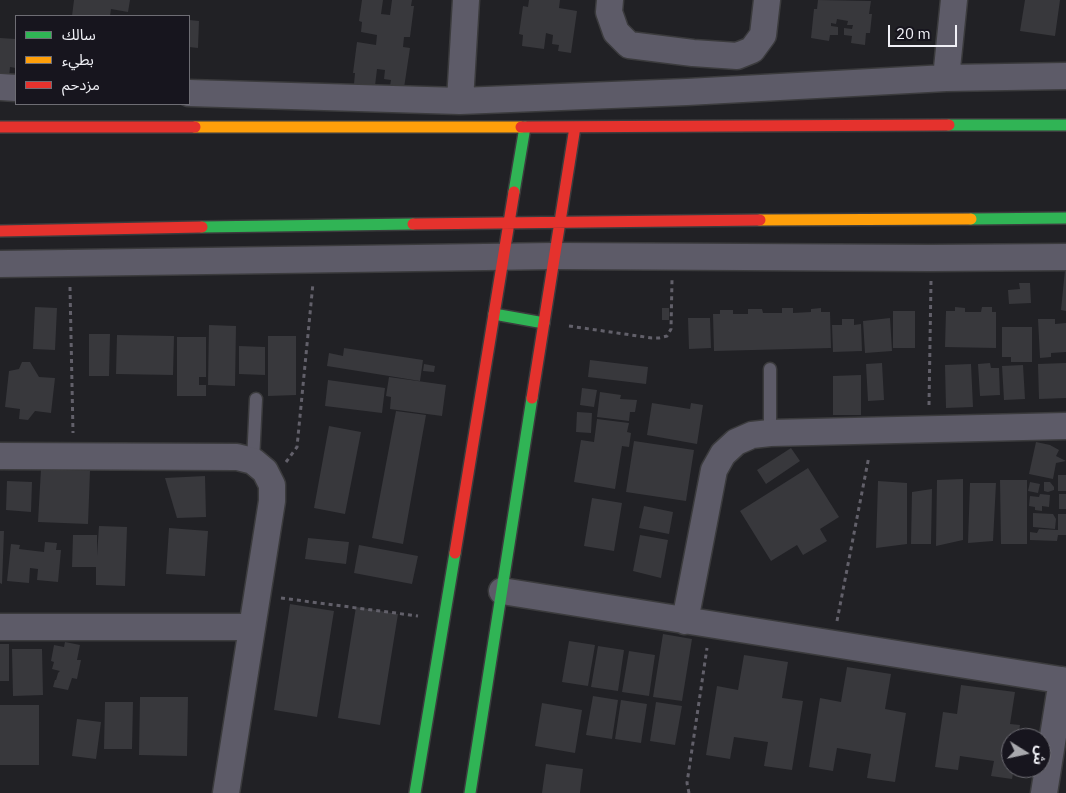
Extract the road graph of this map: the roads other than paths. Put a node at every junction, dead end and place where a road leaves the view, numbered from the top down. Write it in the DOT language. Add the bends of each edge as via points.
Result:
graph roads {
  1 [pos="466,0"];
  2 [pos="610,0"];
  3 [pos="767,0"];
  4 [pos="954,0"];
  5 [pos="693,54"];
  6 [pos="1066,76"];
  7 [pos="946,78"];
  8 [pos="0,87"];
  9 [pos="15,88"];
  10 [pos="687,92"];
  11 [pos="190,93"];
  12 [pos="460,101"];
  13 [pos="1066,125"];
  14 [pos="0,127"];
  15 [pos="525,127"];
  16 [pos="575,127"];
  17 [pos="1066,218"];
  18 [pos="560,220"];
  19 [pos="509,222"];
  20 [pos="0,231"];
  21 [pos="554,256"];
  22 [pos="503,257"];
  23 [pos="1066,257"];
  24 [pos="0,264"];
  25 [pos="494,314"];
  26 [pos="544,323"];
  27 [pos="770,369"];
  28 [pos="256,399"];
  29 [pos="1066,426"];
  30 [pos="770,433"];
  31 [pos="0,456"];
  32 [pos="259,466"];
  33 [pos="502,592"];
  34 [pos="698,623"];
  35 [pos="0,627"];
  36 [pos="252,627"];
  37 [pos="1064,681"];
  38 [pos="226,793"];
  39 [pos="415,793"];
  40 [pos="470,793"];
  41 [pos="1044,793"];
  1 -- 12 [label="street"];
  2 -- 5 [label="street" via="609,12 616,32 629,45"];
  3 -- 5 [label="street" via="763,35 752,50 737,56"];
  4 -- 7 [label="street"];
  5 -- 10 [label="street"];
  6 -- 7 [label="street"];
  7 -- 10 [label="street"];
  8 -- 9 [label="street"];
  10 -- 12 [label="street"];
  11 -- 12 [label="street"];
  13 -- 16 [label="street"];
  14 -- 15 [label="street"];
  15 -- 16 [label="street"];
  15 -- 19 [label="street"];
  16 -- 18 [label="street"];
  17 -- 18 [label="street"];
  18 -- 19 [label="street"];
  18 -- 21 [label="street"];
  19 -- 20 [label="street"];
  19 -- 22 [label="street"];
  21 -- 22 [label="street"];
  21 -- 23 [label="street"];
  21 -- 26 [label="street"];
  22 -- 24 [label="street"];
  22 -- 25 [label="street"];
  25 -- 26 [label="street"];
  25 -- 39 [label="street"];
  26 -- 33 [label="street"];
  27 -- 30 [label="lane"];
  28 -- 32 [label="lane"];
  29 -- 30 [label="street"];
  30 -- 34 [label="street" via="752,435 736,442 723,454 714,470"];
  31 -- 32 [label="street" via="237,457"];
  32 -- 36 [label="street" via="272,485 272,501"];
  33 -- 34 [label="street"];
  33 -- 40 [label="street"];
  34 -- 37 [label="street"];
  35 -- 36 [label="street"];
  36 -- 38 [label="street"];
  37 -- 41 [label="street"];
}
